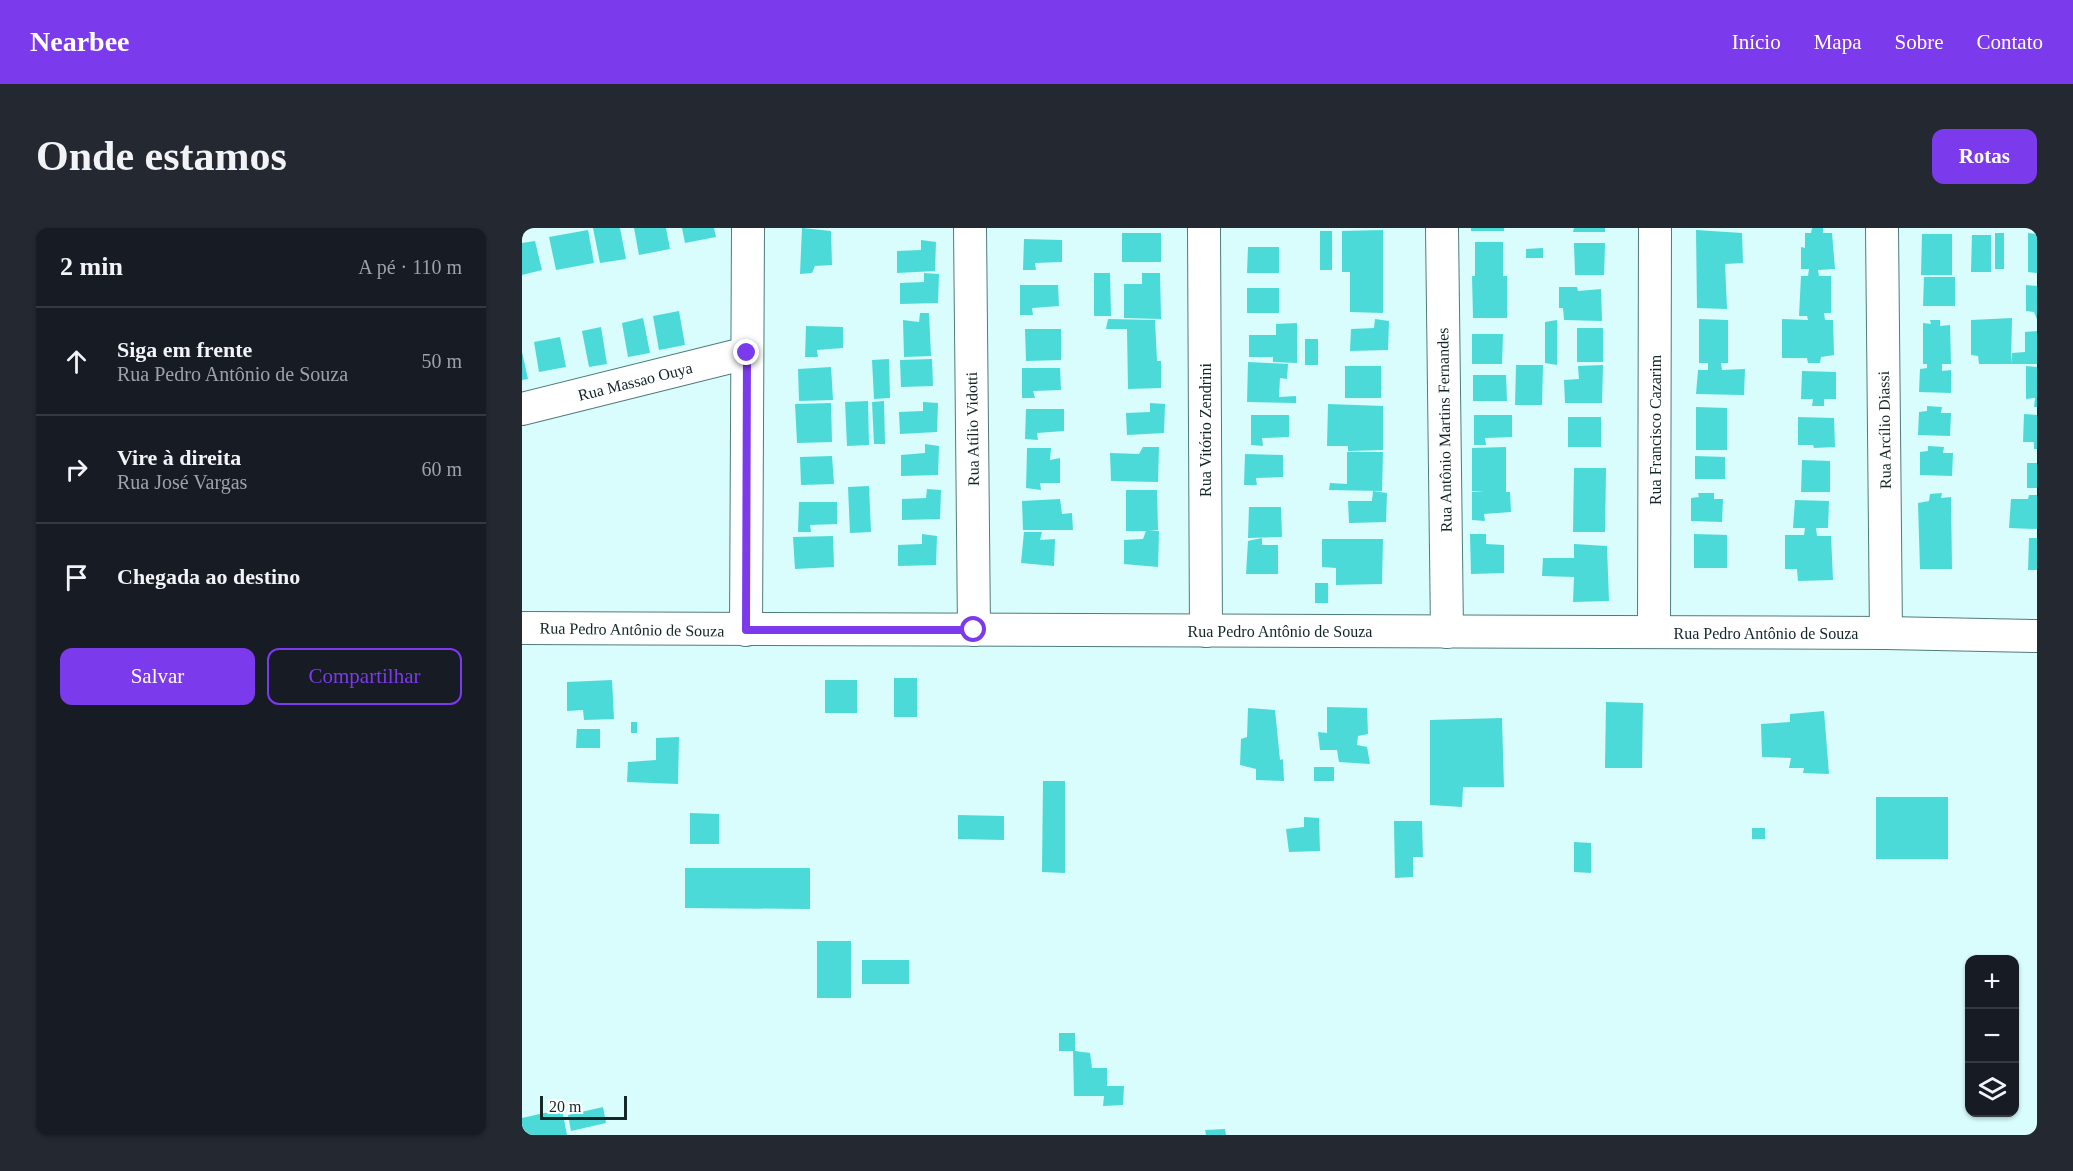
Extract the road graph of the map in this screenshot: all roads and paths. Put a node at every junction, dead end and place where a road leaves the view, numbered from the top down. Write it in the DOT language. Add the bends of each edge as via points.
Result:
graph roads {
  1 [pos="748,228"];
  2 [pos="970,228"];
  3 [pos="1204,228"];
  4 [pos="1442,228"];
  5 [pos="1655,228"];
  6 [pos="1882,228"];
  7 [pos="747,353"];
  8 [pos="522,409"];
  9 [pos="522,628"];
  10 [pos="746,630"];
  11 [pos="974,630"];
  12 [pos="1206,631"];
  13 [pos="1447,632"];
  14 [pos="1654,632"];
  15 [pos="1886,633"];
  16 [pos="2037,636"];
  1 -- 7 [label="street"];
  2 -- 11 [label="street, Rua Atílio Vidotti"];
  3 -- 12 [label="street, Rua Vitório Zendrini"];
  4 -- 13 [label="street, Rua Antônio Martins Fernandes"];
  5 -- 14 [label="street, Rua Francisco Cazarim"];
  6 -- 15 [label="street, Rua Arcílio Diassi"];
  7 -- 8 [label="street, Rua Massao Ouya"];
  7 -- 10 [label="street"];
  9 -- 10 [label="street, Rua Pedro Antônio de Souza"];
  10 -- 11 [label="street, Rua Pedro Antônio de Souza"];
  11 -- 12 [label="street, Rua Pedro Antônio de Souza"];
  12 -- 13 [label="street, Rua Pedro Antônio de Souza"];
  13 -- 14 [label="street, Rua Pedro Antônio de Souza"];
  14 -- 15 [label="street, Rua Pedro Antônio de Souza"];
  15 -- 16 [label="street, Rua Pedro Antônio de Souza"];
}
